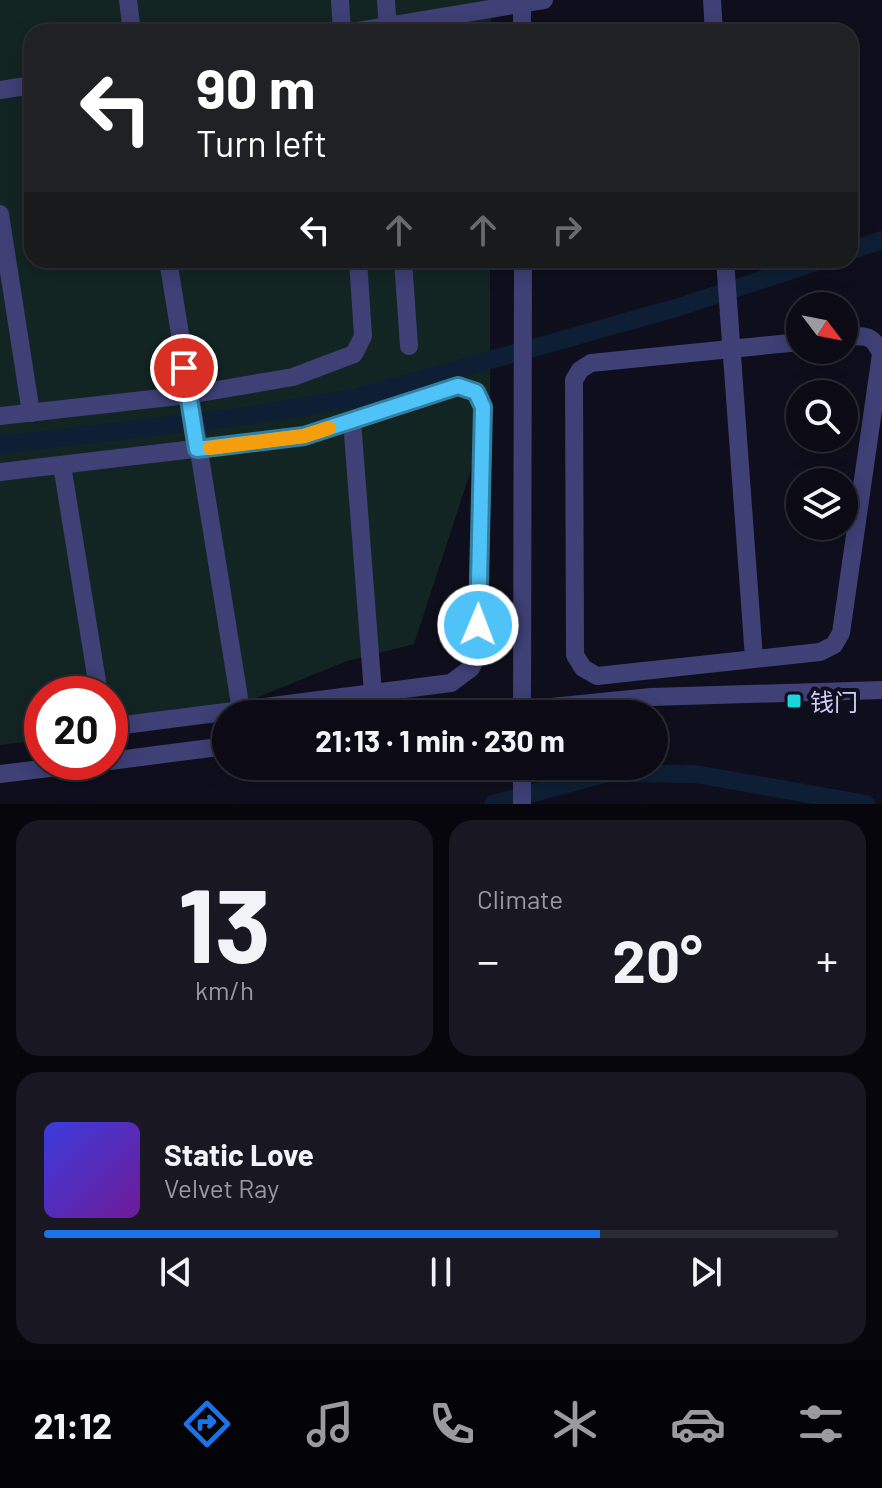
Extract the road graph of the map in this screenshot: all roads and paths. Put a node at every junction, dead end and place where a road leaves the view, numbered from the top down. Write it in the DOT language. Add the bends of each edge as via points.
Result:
graph roads {
  1 [pos="128,0"];
  2 [pos="340,0"];
  3 [pos="386,0"];
  4 [pos="544,0"];
  5 [pos="712,0"];
  6 [pos="522,2"];
  7 [pos="131,24"];
  8 [pos="342,24"];
  9 [pos="388,24"];
  10 [pos="413,24"];
  11 [pos="522,24"];
  12 [pos="714,24"];
  13 [pos="24,86"];
  14 [pos="0,90"];
  15 [pos="0,214"];
  16 [pos="169,268"];
  17 [pos="359,268"];
  18 [pos="404,268"];
  19 [pos="523,268"];
  20 [pos="725,268"];
  21 [pos="858,336"];
  22 [pos="786,343"];
  23 [pos="409,346"];
  24 [pos="729,349"];
  25 [pos="188,395"];
  26 [pos="31,413"];
  27 [pos="0,416"];
  28 [pos="352,421"];
  29 [pos="197,448"];
  30 [pos="62,465"];
  31 [pos="0,472"];
  32 [pos="754,658"];
  33 [pos="96,676"];
  34 [pos="880,690"];
  35 [pos="373,693"];
  36 [pos="239,700"];
  37 [pos="319,700"];
  38 [pos="522,700"];
  39 [pos="623,700"];
  40 [pos="212,714"];
  41 [pos="128,724"];
  42 [pos="212,748"];
  43 [pos="128,759"];
  44 [pos="24,771"];
  45 [pos="0,774"];
  46 [pos="522,780"];
  47 [pos="522,804"];
  1 -- 7 [label="street"];
  2 -- 8 [label="street"];
  3 -- 9 [label="street"];
  4 -- 6 [label="street"];
  5 -- 12 [label="street"];
  6 -- 10 [label="street"];
  6 -- 11 [label="street"];
  13 -- 14 [label="street"];
  15 -- 26 [label="street"];
  16 -- 25 [label="street"];
  17 -- 25 [label="street" via="363,336 354,354 293,377"];
  18 -- 23 [label="street"];
  19 -- 38 [label="street"];
  20 -- 24 [label="street"];
  21 -- 32 [label="street" via="875,341 881,354 841,633 834,645 820,652"];
  22 -- 24 [label="street"];
  24 -- 32 [label="street"];
  24 -- 32 [label="street" via="591,363 574,380 575,655 597,676"];
  25 -- 26 [label="street"];
  25 -- 29 [label="street"];
  26 -- 27 [label="street"];
  28 -- 29 [label="street" via="304,436"];
  28 -- 35 [label="street"];
  28 -- 35 [label="street" via="458,386 476,392 483,407 477,656 471,668 451,683"];
  29 -- 30 [label="street"];
  29 -- 36 [label="street"];
  30 -- 31 [label="street"];
  30 -- 33 [label="street"];
  34 -- 39 [label="street"];
  35 -- 37 [label="street"];
  40 -- 41 [label="street"];
  42 -- 43 [label="street"];
  44 -- 45 [label="street"];
  46 -- 47 [label="street"];
}
